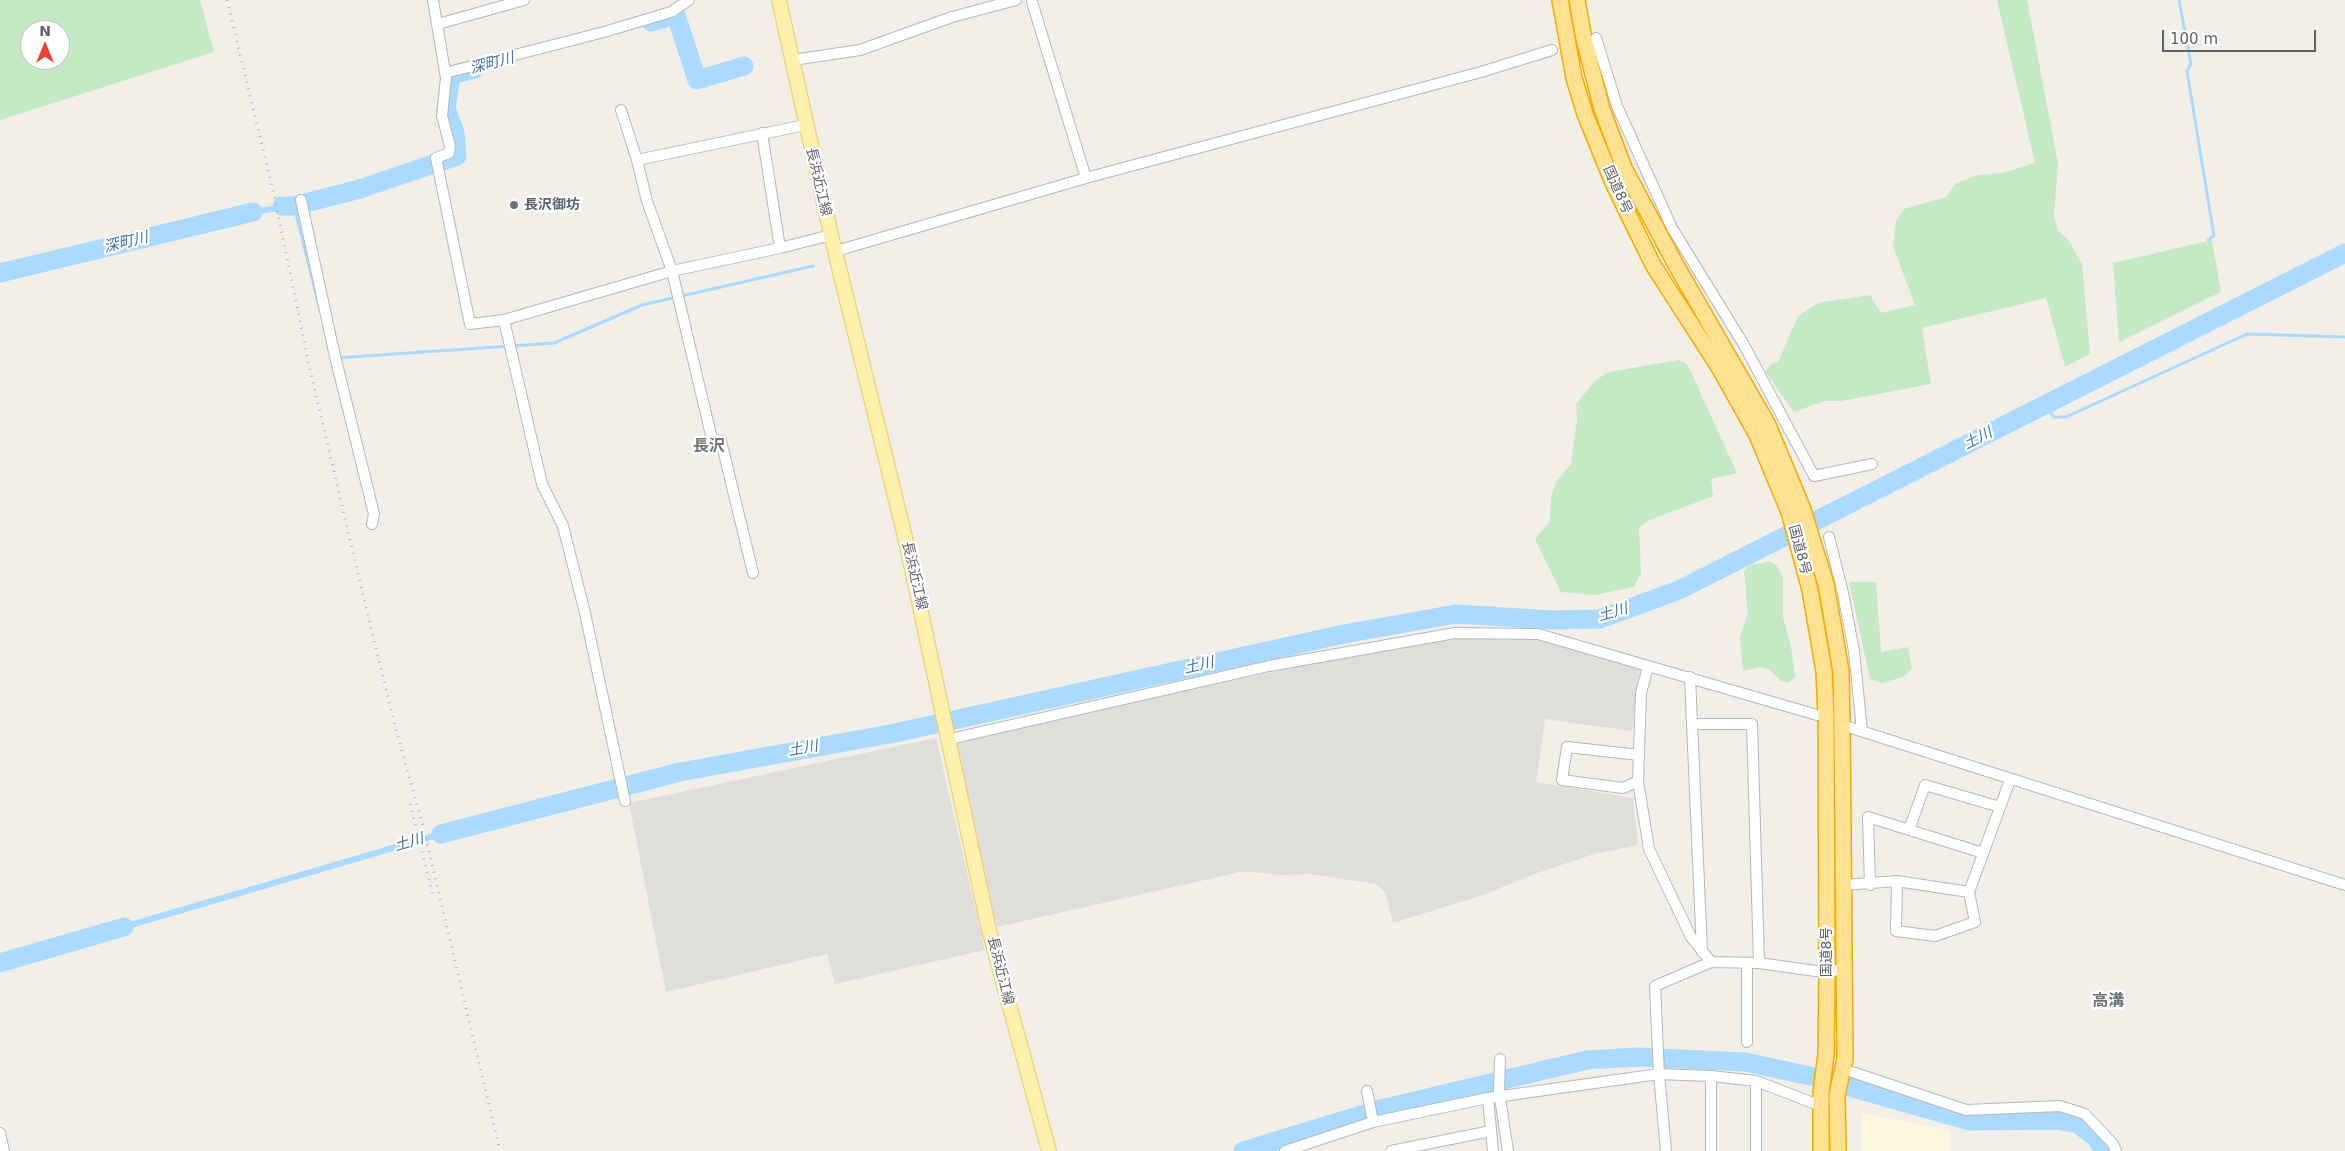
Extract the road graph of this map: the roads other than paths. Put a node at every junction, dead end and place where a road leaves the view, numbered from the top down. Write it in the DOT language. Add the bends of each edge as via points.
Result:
graph roads {
  1 [pos="433,0"];
  2 [pos="524,0"];
  3 [pos="689,0"];
  4 [pos="780,0"];
  5 [pos="1016,0"];
  6 [pos="1032,0"];
  7 [pos="1560,0"];
  8 [pos="1577,0"];
  9 [pos="438,24"];
  10 [pos="1596,38"];
  11 [pos="1552,50"];
  12 [pos="793,60"];
  13 [pos="446,74"];
  14 [pos="621,110"];
  15 [pos="805,125"];
  16 [pos="762,133"];
  17 [pos="637,160"];
  18 [pos="1086,178"];
  19 [pos="301,200"];
  20 [pos="831,235"];
  21 [pos="780,248"];
  22 [pos="836,251"];
  23 [pos="672,271"];
  24 [pos="504,320"];
  25 [pos="1872,464"];
  26 [pos="1795,510"];
  27 [pos="372,524"];
  28 [pos="1829,537"];
  29 [pos="753,573"];
  30 [pos="1648,667"];
  31 [pos="1690,678"];
  32 [pos="1826,714"];
  33 [pos="1693,724"];
  34 [pos="1842,725"];
  35 [pos="1862,731"];
  36 [pos="949,736"];
  37 [pos="1639,755"];
  38 [pos="2010,780"];
  39 [pos="1638,781"];
  40 [pos="625,801"];
  41 [pos="2000,807"];
  42 [pos="1909,830"];
  43 [pos="1983,853"];
  44 [pos="1897,881"];
  45 [pos="1844,885"];
  46 [pos="1870,885"];
  47 [pos="2345,885"];
  48 [pos="1969,892"];
  49 [pos="1702,952"];
  50 [pos="1711,962"];
  51 [pos="1747,963"];
  52 [pos="1759,963"];
  53 [pos="1844,970"];
  54 [pos="1827,971"];
  55 [pos="1747,1042"];
  56 [pos="1500,1061"];
  57 [pos="1659,1072"];
  58 [pos="1852,1072"];
  59 [pos="1711,1076"];
  60 [pos="1756,1082"];
  61 [pos="1367,1091"];
  62 [pos="1499,1093"];
  63 [pos="1488,1098"];
  64 [pos="1821,1099"];
  65 [pos="1373,1122"];
  66 [pos="1492,1132"];
  67 [pos="0,1133"];
  68 [pos="1430,1147"];
  69 [pos="4,1151"];
  70 [pos="1049,1151"];
  71 [pos="1285,1151"];
  72 [pos="1391,1151"];
  73 [pos="1494,1151"];
  74 [pos="1508,1151"];
  75 [pos="1665,1151"];
  76 [pos="1711,1151"];
  77 [pos="1756,1151"];
  78 [pos="1821,1151"];
  79 [pos="1838,1151"];
  80 [pos="2116,1151"];
  1 -- 9 [label="street"];
  2 -- 9 [label="street"];
  3 -- 13 [label="street" via="671,12"];
  4 -- 12 [label="main road, 長浜近江線"];
  5 -- 12 [label="street" via="952,17 860,50"];
  6 -- 18 [label="street"];
  7 -- 26 [label="highway, 国道8号" via="1574,78 1613,183 1653,265 1720,369"];
  8 -- 26 [label="highway, 国道8号" via="1602,109 1624,168 1768,425"];
  9 -- 13 [label="street"];
  10 -- 25 [label="street" via="1616,106 1672,228 1744,345 1814,476"];
  11 -- 18 [label="street"];
  12 -- 15 [label="main road, 長浜近江線"];
  13 -- 24 [label="street" via="442,116 450,146 449,153 436,158 470,324"];
  14 -- 17 [label="street"];
  15 -- 16 [label="street"];
  15 -- 20 [label="main road, 長浜近江線"];
  16 -- 17 [label="street"];
  16 -- 21 [label="street"];
  17 -- 23 [label="street" via="647,201"];
  18 -- 22 [label="street"];
  19 -- 27 [label="street" via="374,514"];
  20 -- 21 [label="street"];
  20 -- 22 [label="main road, 長浜近江線"];
  21 -- 23 [label="street"];
  22 -- 36 [label="main road, 長浜近江線"];
  23 -- 24 [label="street"];
  23 -- 29 [label="street" via="712,439 721,441"];
  24 -- 40 [label="street" via="542,484 562,526 582,603"];
  26 -- 32 [label="highway, 国道8号" via="1824,671"];
  26 -- 34 [label="highway, 国道8号" via="1826,584 1841,671"];
  28 -- 35 [label="street" via="1854,651"];
  30 -- 31 [label="street"];
  30 -- 36 [label="street" via="1538,634 1455,633 1269,666"];
  30 -- 37 [label="street" via="1641,693"];
  31 -- 32 [label="street" via="1818,715"];
  31 -- 33 [label="street"];
  32 -- 54 [label="highway, 国道8号"];
  33 -- 49 [label="street"];
  33 -- 52 [label="street" via="1752,724"];
  34 -- 35 [label="street"];
  34 -- 45 [label="highway, 国道8号"];
  35 -- 38 [label="street"];
  36 -- 70 [label="main road, 長浜近江線" via="989,930"];
  37 -- 39 [label="street"];
  37 -- 39 [label="street" via="1567,747 1562,780 1623,788"];
  38 -- 41 [label="street"];
  38 -- 47 [label="street"];
  39 -- 49 [label="street" via="1648,849 1690,937"];
  41 -- 42 [label="street" via="1926,786"];
  41 -- 43 [label="street"];
  42 -- 43 [label="street"];
  42 -- 46 [label="street" via="1868,817"];
  43 -- 48 [label="street"];
  44 -- 46 [label="street"];
  44 -- 48 [label="street"];
  44 -- 48 [label="street" via="1896,931 1935,936 1975,922"];
  45 -- 46 [label="street"];
  45 -- 53 [label="highway, 国道8号"];
  49 -- 50 [label="street"];
  50 -- 51 [label="street"];
  50 -- 57 [label="street" via="1655,986"];
  51 -- 52 [label="street"];
  51 -- 55 [label="street"];
  52 -- 54 [label="street"];
  53 -- 54 [label="street"];
  53 -- 79 [label="highway, 国道8号" via="1845,1059 1837,1094"];
  54 -- 64 [label="highway, 国道8号" via="1826,1055"];
  56 -- 62 [label="street"];
  57 -- 59 [label="street"];
  57 -- 62 [label="street"];
  57 -- 75 [label="street"];
  58 -- 80 [label="street" via="1966,1110 2060,1106 2085,1114 2114,1144"];
  59 -- 60 [label="street"];
  59 -- 76 [label="street"];
  60 -- 64 [label="street"];
  60 -- 77 [label="street"];
  61 -- 65 [label="street"];
  62 -- 63 [label="street"];
  62 -- 74 [label="street"];
  63 -- 65 [label="street"];
  63 -- 66 [label="street"];
  64 -- 78 [label="highway, 国道8号"];
  65 -- 71 [label="street"];
  66 -- 68 [label="street"];
  66 -- 73 [label="street"];
  67 -- 69 [label="street"];
  68 -- 72 [label="street"];
}
